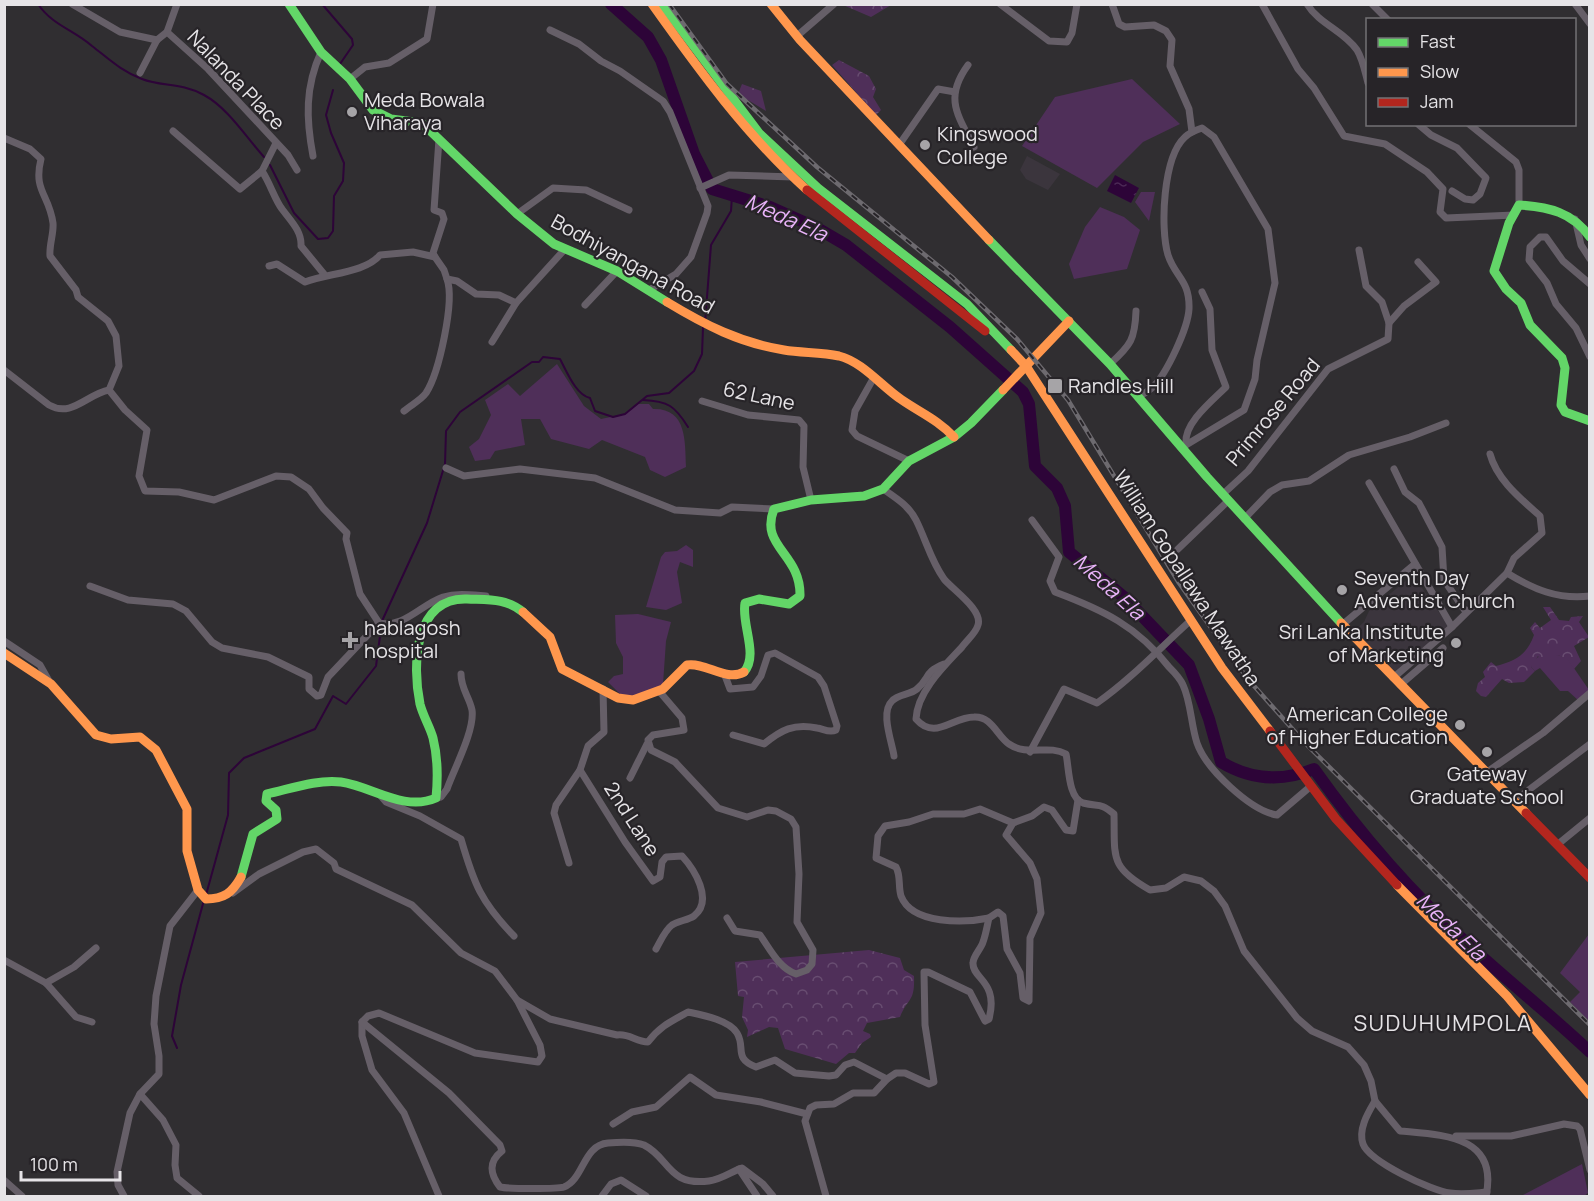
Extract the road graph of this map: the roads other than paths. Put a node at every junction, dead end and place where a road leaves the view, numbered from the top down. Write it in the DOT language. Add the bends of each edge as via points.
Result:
graph roads {
  1 [pos="72,4"];
  2 [pos="177,4"];
  3 [pos="289,4"];
  4 [pos="433,4"];
  5 [pos="651,4"];
  6 [pos="662,4"];
  7 [pos="771,4"];
  8 [pos="834,4"];
  9 [pos="1000,4"];
  10 [pos="1077,4"];
  11 [pos="1112,4"];
  12 [pos="1262,4"];
  13 [pos="1307,4"];
  14 [pos="1575,4"];
  15 [pos="1374,5"];
  16 [pos="1386,18"];
  17 [pos="1590,24"];
  18 [pos="550,30"];
  19 [pos="166,32"];
  20 [pos="797,36"];
  21 [pos="158,40"];
  22 [pos="321,52"];
  23 [pos="968,65"];
  24 [pos="140,73"];
  25 [pos="1366,77"];
  26 [pos="350,79"];
  27 [pos="955,92"];
  28 [pos="1420,126"];
  29 [pos="1471,126"];
  30 [pos="173,131"];
  31 [pos="1192,132"];
  32 [pos="4,138"];
  33 [pos="439,139"];
  34 [pos="276,143"];
  35 [pos="899,145"];
  36 [pos="974,147"];
  37 [pos="313,156"];
  38 [pos="297,170"];
  39 [pos="262,171"];
  40 [pos="793,177"];
  41 [pos="702,187"];
  42 [pos="1452,190"];
  43 [pos="1519,205"];
  44 [pos="629,210"];
  45 [pos="516,214"];
  46 [pos="1514,215"];
  47 [pos="1574,217"];
  48 [pos="1590,237"];
  49 [pos="565,249"];
  50 [pos="1359,250"];
  51 [pos="435,257"];
  52 [pos="1590,259"];
  53 [pos="1418,262"];
  54 [pos="268,266"];
  55 [pos="617,271"];
  56 [pos="324,274"];
  57 [pos="447,279"];
  58 [pos="1590,284"];
  59 [pos="649,290"];
  60 [pos="1202,292"];
  61 [pos="516,303"];
  62 [pos="585,305"];
  63 [pos="1136,311"];
  64 [pos="1069,321"];
  65 [pos="1389,323"];
  66 [pos="492,342"];
  67 [pos="1590,357"];
  68 [pos="1110,364"];
  69 [pos="1024,368"];
  70 [pos="4,370"];
  71 [pos="873,379"];
  72 [pos="109,390"];
  73 [pos="1138,397"];
  74 [pos="702,401"];
  75 [pos="404,411"];
  76 [pos="1590,421"];
  77 [pos="1446,423"];
  78 [pos="954,436"];
  79 [pos="1183,446"];
  80 [pos="1490,454"];
  81 [pos="909,461"];
  82 [pos="446,468"];
  83 [pos="1394,469"];
  84 [pos="1369,483"];
  85 [pos="883,489"];
  86 [pos="1225,498"];
  87 [pos="811,500"];
  88 [pos="774,510"];
  89 [pos="1244,519"];
  90 [pos="1032,520"];
  91 [pos="1178,549"];
  92 [pos="1415,564"];
  93 [pos="1506,573"];
  94 [pos="90,586"];
  95 [pos="1590,596"];
  96 [pos="506,601"];
  97 [pos="1466,612"];
  98 [pos="1190,621"];
  99 [pos="379,623"];
  100 [pos="1342,625"];
  101 [pos="1452,627"];
  102 [pos="4,641"];
  103 [pos="1159,648"];
  104 [pos="1443,648"];
  105 [pos="4,653"];
  106 [pos="946,663"];
  107 [pos="724,673"];
  108 [pos="461,674"];
  109 [pos="1396,681"];
  110 [pos="50,683"];
  111 [pos="603,689"];
  112 [pos="659,691"];
  113 [pos="1590,693"];
  114 [pos="734,735"];
  115 [pos="647,744"];
  116 [pos="1590,744"];
  117 [pos="1030,752"];
  118 [pos="894,756"];
  119 [pos="580,770"];
  120 [pos="1487,772"];
  121 [pos="630,778"];
  122 [pos="1309,783"];
  123 [pos="378,794"];
  124 [pos="436,798"];
  125 [pos="1078,800"];
  126 [pos="1514,801"];
  127 [pos="1590,818"];
  128 [pos="1013,823"];
  129 [pos="1557,845"];
  130 [pos="569,863"];
  131 [pos="1590,878"];
  132 [pos="201,895"];
  133 [pos="227,896"];
  134 [pos="727,918"];
  135 [pos="989,918"];
  136 [pos="514,936"];
  137 [pos="96,948"];
  138 [pos="656,949"];
  139 [pos="4,960"];
  140 [pos="46,983"];
  141 [pos="517,1000"];
  142 [pos="92,1022"];
  143 [pos="362,1022"];
  144 [pos="887,1079"];
  145 [pos="140,1094"];
  146 [pos="1590,1095"];
  147 [pos="1375,1101"];
  148 [pos="807,1114"];
  149 [pos="613,1124"];
  150 [pos="1449,1136"];
  151 [pos="739,1169"];
  152 [pos="1590,1170"];
  153 [pos="4,1180"];
  154 [pos="1487,1194"];
  155 [pos="22,1197"];
  156 [pos="124,1197"];
  157 [pos="199,1197"];
  158 [pos="439,1197"];
  159 [pos="602,1197"];
  160 [pos="646,1197"];
  161 [pos="757,1197"];
  162 [pos="773,1197"];
  163 [pos="826,1197"];
  1 -- 21 [label="street" via="120,32"];
  2 -- 19 [label="street, Nalanda Place"];
  3 -- 22 [label="main road, Bodhiyangana Road"];
  4 -- 26 [label="street" via="427,39 389,63 365,67"];
  5 -- 40 [label="main road, William Gopallawa Mawatha" via="744,129"];
  6 -- 69 [label="main road, William Gopallawa Mawatha" via="759,133 826,195 967,304"];
  7 -- 20 [label="main road"];
  8 -- 20 [label="street"];
  9 -- 10 [label="street" via="1058,44 1067,42 1072,33"];
  11 -- 31 [label="street" via="1119,24 1154,25 1166,31 1172,40 1170,66 1189,109"];
  12 -- 46 [label="street" via="1298,69 1344,136 1385,144 1427,172 1443,189 1440,212 1446,218"];
  13 -- 25 [label="street" via="1357,50"];
  14 -- 17 [label="street"];
  15 -- 16 [label="street"];
  18 -- 41 [label="street" via="579,44 663,101"];
  19 -- 21 [label="street"];
  19 -- 34 [label="street, Nalanda Place" via="207,69"];
  20 -- 35 [label="main road"];
  21 -- 24 [label="street"];
  22 -- 26 [label="main road, Bodhiyangana Road"];
  22 -- 37 [label="street" via="311,74 307,107"];
  23 -- 27 [label="street" via="956,81"];
  26 -- 33 [label="main road, Bodhiyangana Road" via="373,110 391,119 422,123"];
  27 -- 35 [label="street" via="938,89"];
  27 -- 36 [label="street" via="960,120"];
  28 -- 42 [label="street" via="1457,148 1486,178 1473,200"];
  29 -- 43 [label="street" via="1516,162"];
  30 -- 39 [label="street, Nalanda Place" via="240,189"];
  31 -- 73 [label="street" via="1179,145 1163,194 1167,254 1186,284 1186,324 1166,368 1153,386"];
  31 -- 79 [label="street" via="1202,128 1214,137 1268,229 1275,283 1251,398 1244,410"];
  32 -- 72 [label="street" via="30,149 41,159 37,176 53,226 50,256 78,297 108,321 116,336 119,366"];
  33 -- 45 [label="main road, Bodhiyangana Road"];
  33 -- 51 [label="street" via="434,210 442,213 444,219"];
  34 -- 38 [label="street"];
  34 -- 39 [label="street, Nalanda Place"];
  35 -- 64 [label="main road"];
  39 -- 56 [label="street" via="281,209 302,238 301,246"];
  40 -- 41 [label="street" via="743,173"];
  40 -- 69 [label="main road, William Gopallawa Mawatha" via="954,303"];
  41 -- 59 [label="street" via="707,213 691,257 676,274"];
  43 -- 46 [label="main road"];
  43 -- 47 [label="main road" via="1546,207"];
  44 -- 45 [label="street" via="586,190 553,188"];
  45 -- 49 [label="main road, Bodhiyangana Road"];
  46 -- 76 [label="main road" via="1494,271 1521,303 1531,328 1555,347 1563,360 1562,409 1576,419"];
  47 -- 48 [label="main road"];
  47 -- 52 [label="street" via="1581,245"];
  49 -- 55 [label="main road, Bodhiyangana Road"];
  49 -- 61 [label="street"];
  50 -- 65 [label="street" via="1366,286 1382,302"];
  51 -- 56 [label="street" via="413,252 380,255 372,264"];
  51 -- 57 [label="street"];
  53 -- 65 [label="street, Primrose Road" via="1436,282"];
  54 -- 56 [label="street" via="277,264 304,282"];
  55 -- 59 [label="main road, Bodhiyangana Road"];
  55 -- 62 [label="street"];
  57 -- 61 [label="street" via="476,294 499,295"];
  57 -- 75 [label="street" via="450,296 438,367 425,395"];
  58 -- 67 [label="street" via="1563,261 1546,237 1540,237 1530,247 1528,260 1576,328"];
  59 -- 71 [label="main road, Bodhiyangana Road" via="710,328 738,340 840,356"];
  60 -- 79 [label="street" via="1210,309 1212,350 1226,387 1202,412 1185,436"];
  61 -- 66 [label="street"];
  63 -- 68 [label="street" via="1135,334"];
  64 -- 68 [label="main road"];
  64 -- 69 [label="main road"];
  65 -- 86 [label="street, Primrose Road" via="1388,339 1328,369"];
  68 -- 73 [label="main road"];
  69 -- 78 [label="main road"];
  69 -- 98 [label="main road, William Gopallawa Mawatha" via="1049,398"];
  70 -- 72 [label="street" via="56,409 71,410"];
  71 -- 78 [label="main road, Bodhiyangana Road" via="940,422"];
  71 -- 81 [label="street" via="855,411 852,430"];
  72 -- 99 [label="street" via="147,430 139,476 144,491 179,492 214,500 276,476 291,477 309,489 347,533 360,594"];
  73 -- 79 [label="main road"];
  74 -- 87 [label="street, 62 Lane" via="748,415 799,420 804,426 802,467"];
  77 -- 89 [label="street" via="1350,455 1309,481 1282,485 1269,492"];
  78 -- 81 [label="main road"];
  79 -- 86 [label="main road"];
  80 -- 93 [label="street" via="1493,466 1540,516 1542,532 1514,558"];
  81 -- 85 [label="main road"];
  82 -- 88 [label="street" via="464,476 520,469 595,478 675,510"];
  83 -- 97 [label="street" via="1405,492 1419,503 1442,547 1444,580"];
  84 -- 92 [label="street"];
  85 -- 87 [label="main road" via="864,496"];
  85 -- 106 [label="street" via="904,504 916,519 944,578 979,617 971,636"];
  86 -- 89 [label="main road"];
  86 -- 91 [label="street"];
  87 -- 88 [label="main road"];
  88 -- 107 [label="main road" via="769,518 773,541 798,568 802,587 797,600 789,604 759,599 745,603 742,620 747,670 733,676"];
  89 -- 100 [label="main road"];
  90 -- 103 [label="street" via="1059,557 1050,581 1055,592 1088,605"];
  92 -- 100 [label="street"];
  92 -- 101 [label="street"];
  93 -- 95 [label="street" via="1530,587 1564,597"];
  93 -- 97 [label="street"];
  94 -- 99 [label="street" via="128,600 173,604 186,611 222,648 268,657 309,677 309,689 318,696 328,677"];
  96 -- 99 [label="street" via="501,597 463,594 442,597 397,624"];
  96 -- 111 [label="main road" via="550,637 562,669"];
  96 -- 124 [label="main road" via="446,601 430,613 423,625 417,645 418,686 420,704 434,738"];
  97 -- 101 [label="street"];
  98 -- 103 [label="street"];
  98 -- 122 [label="main road, William Gopallawa Mawatha"];
  100 -- 109 [label="main road"];
  101 -- 109 [label="street"];
  102 -- 110 [label="street" via="40,665"];
  103 -- 117 [label="street" via="1124,684 1097,703 1064,689"];
  103 -- 122 [label="street" via="1183,684 1198,745 1214,770 1239,794 1265,813 1277,814"];
  104 -- 109 [label="street"];
  105 -- 110 [label="main road"];
  106 -- 117 [label="street" via="916,707 916,719 923,727 936,730 966,717 978,717 989,722 1009,744"];
  106 -- 118 [label="street" via="931,670 917,689 892,700 888,706"];
  107 -- 112 [label="main road" via="691,664 683,666"];
  107 -- 114 [label="street" via="730,689 753,687 768,655 775,654 818,677 837,726 831,732 816,727 787,727 764,744"];
  108 -- 124 [label="street" via="462,689 472,710 471,724 447,789"];
  109 -- 120 [label="main road"];
  110 -- 132 [label="main road" via="91,732 103,738 140,737 156,750 187,809 187,851"];
  111 -- 112 [label="main road" via="621,701 631,702"];
  111 -- 119 [label="street, 2nd Lane" via="604,732 588,746"];
  112 -- 115 [label="street" via="682,718 684,730 653,735"];
  113 -- 120 [label="street" via="1543,734"];
  115 -- 121 [label="street"];
  115 -- 134 [label="street" via="675,762 718,808 747,817 776,811 791,819 796,827 797,922 813,950 812,964 807,970 790,972 760,935 735,931"];
  116 -- 126 [label="street"];
  117 -- 125 [label="street" via="1059,750 1066,754 1073,793"];
  119 -- 130 [label="street" via="554,813"];
  119 -- 138 [label="street, 2nd Lane" via="653,881 660,877 666,857 682,856 695,873 702,897 695,915 670,926"];
  120 -- 126 [label="main road"];
  122 -- 146 [label="main road, William Gopallawa Mawatha" via="1366,854 1507,996"];
  123 -- 124 [label="main road" via="420,801"];
  123 -- 133 [label="main road" via="341,782 267,794 266,801 276,810 277,819 253,834 243,879"];
  123 -- 136 [label="street" via="386,802 461,839 475,885 490,911"];
  125 -- 128 [label="street" via="1073,831 1066,830 1052,810 1044,807"];
  125 -- 147 [label="street" via="1102,804 1114,814 1115,861 1150,890 1166,888 1184,877 1201,881 1214,891 1225,906 1244,951 1297,1018 1312,1031 1348,1047 1364,1065"];
  126 -- 129 [label="main road"];
  127 -- 129 [label="street"];
  128 -- 135 [label="street" via="1006,835 1030,863 1037,879 1041,914 1030,938 1029,1001 1023,998 1020,973 1007,949 1003,916 998,912"];
  128 -- 135 [label="street" via="980,809 964,814 933,814 885,826 875,848 879,861 896,867 902,897 909,906 936,921"];
  129 -- 131 [label="main road"];
  132 -- 133 [label="main road" via="214,900"];
  132 -- 145 [label="street" via="170,926 156,996 154,1024 159,1074"];
  133 -- 141 [label="street" via="259,874 316,849 336,869 412,905 461,953 495,971"];
  135 -- 144 [label="street" via="983,943 973,961 993,1000 989,1019 985,1021 970,992 924,972 925,1025 934,1082 929,1084 896,1072"];
  137 -- 140 [label="street"];
  139 -- 140 [label="street"];
  140 -- 142 [label="street" via="76,1017"];
  141 -- 143 [label="street" via="540,1045 542,1056 538,1062 475,1053 379,1013"];
  141 -- 144 [label="street" via="550,1019 624,1034 640,1042 648,1042 665,1023 688,1012 695,1013 730,1025 738,1034 742,1057 756,1067 775,1060 795,1073 832,1075 854,1062"];
  143 -- 151 [label="street" via="448,1093 500,1145 502,1151 494,1158 492,1167 500,1187 564,1187 594,1149 608,1143 636,1142 646,1146 675,1175 692,1181 711,1181"];
  143 -- 158 [label="street" via="362,1036 377,1080 404,1113"];
  144 -- 148 [label="street" via="874,1093 853,1093 834,1104 816,1105"];
  145 -- 156 [label="street" via="130,1113 117,1172"];
  145 -- 157 [label="street" via="163,1120 177,1145 177,1178"];
  147 -- 150 [label="street" via="1400,1131"];
  147 -- 154 [label="street" via="1362,1133 1363,1145 1371,1155 1448,1193"];
  148 -- 149 [label="street" via="716,1095 690,1077 656,1107 632,1112"];
  148 -- 163 [label="street" via="805,1121"];
  150 -- 152 [label="street" via="1510,1136 1564,1124 1577,1126"];
  150 -- 154 [label="street" via="1461,1139 1478,1154 1488,1180"];
  151 -- 161 [label="street"];
  151 -- 162 [label="street" via="752,1174"];
  153 -- 155 [label="street"];
  159 -- 160 [label="street" via="611,1184 621,1180"];
}
